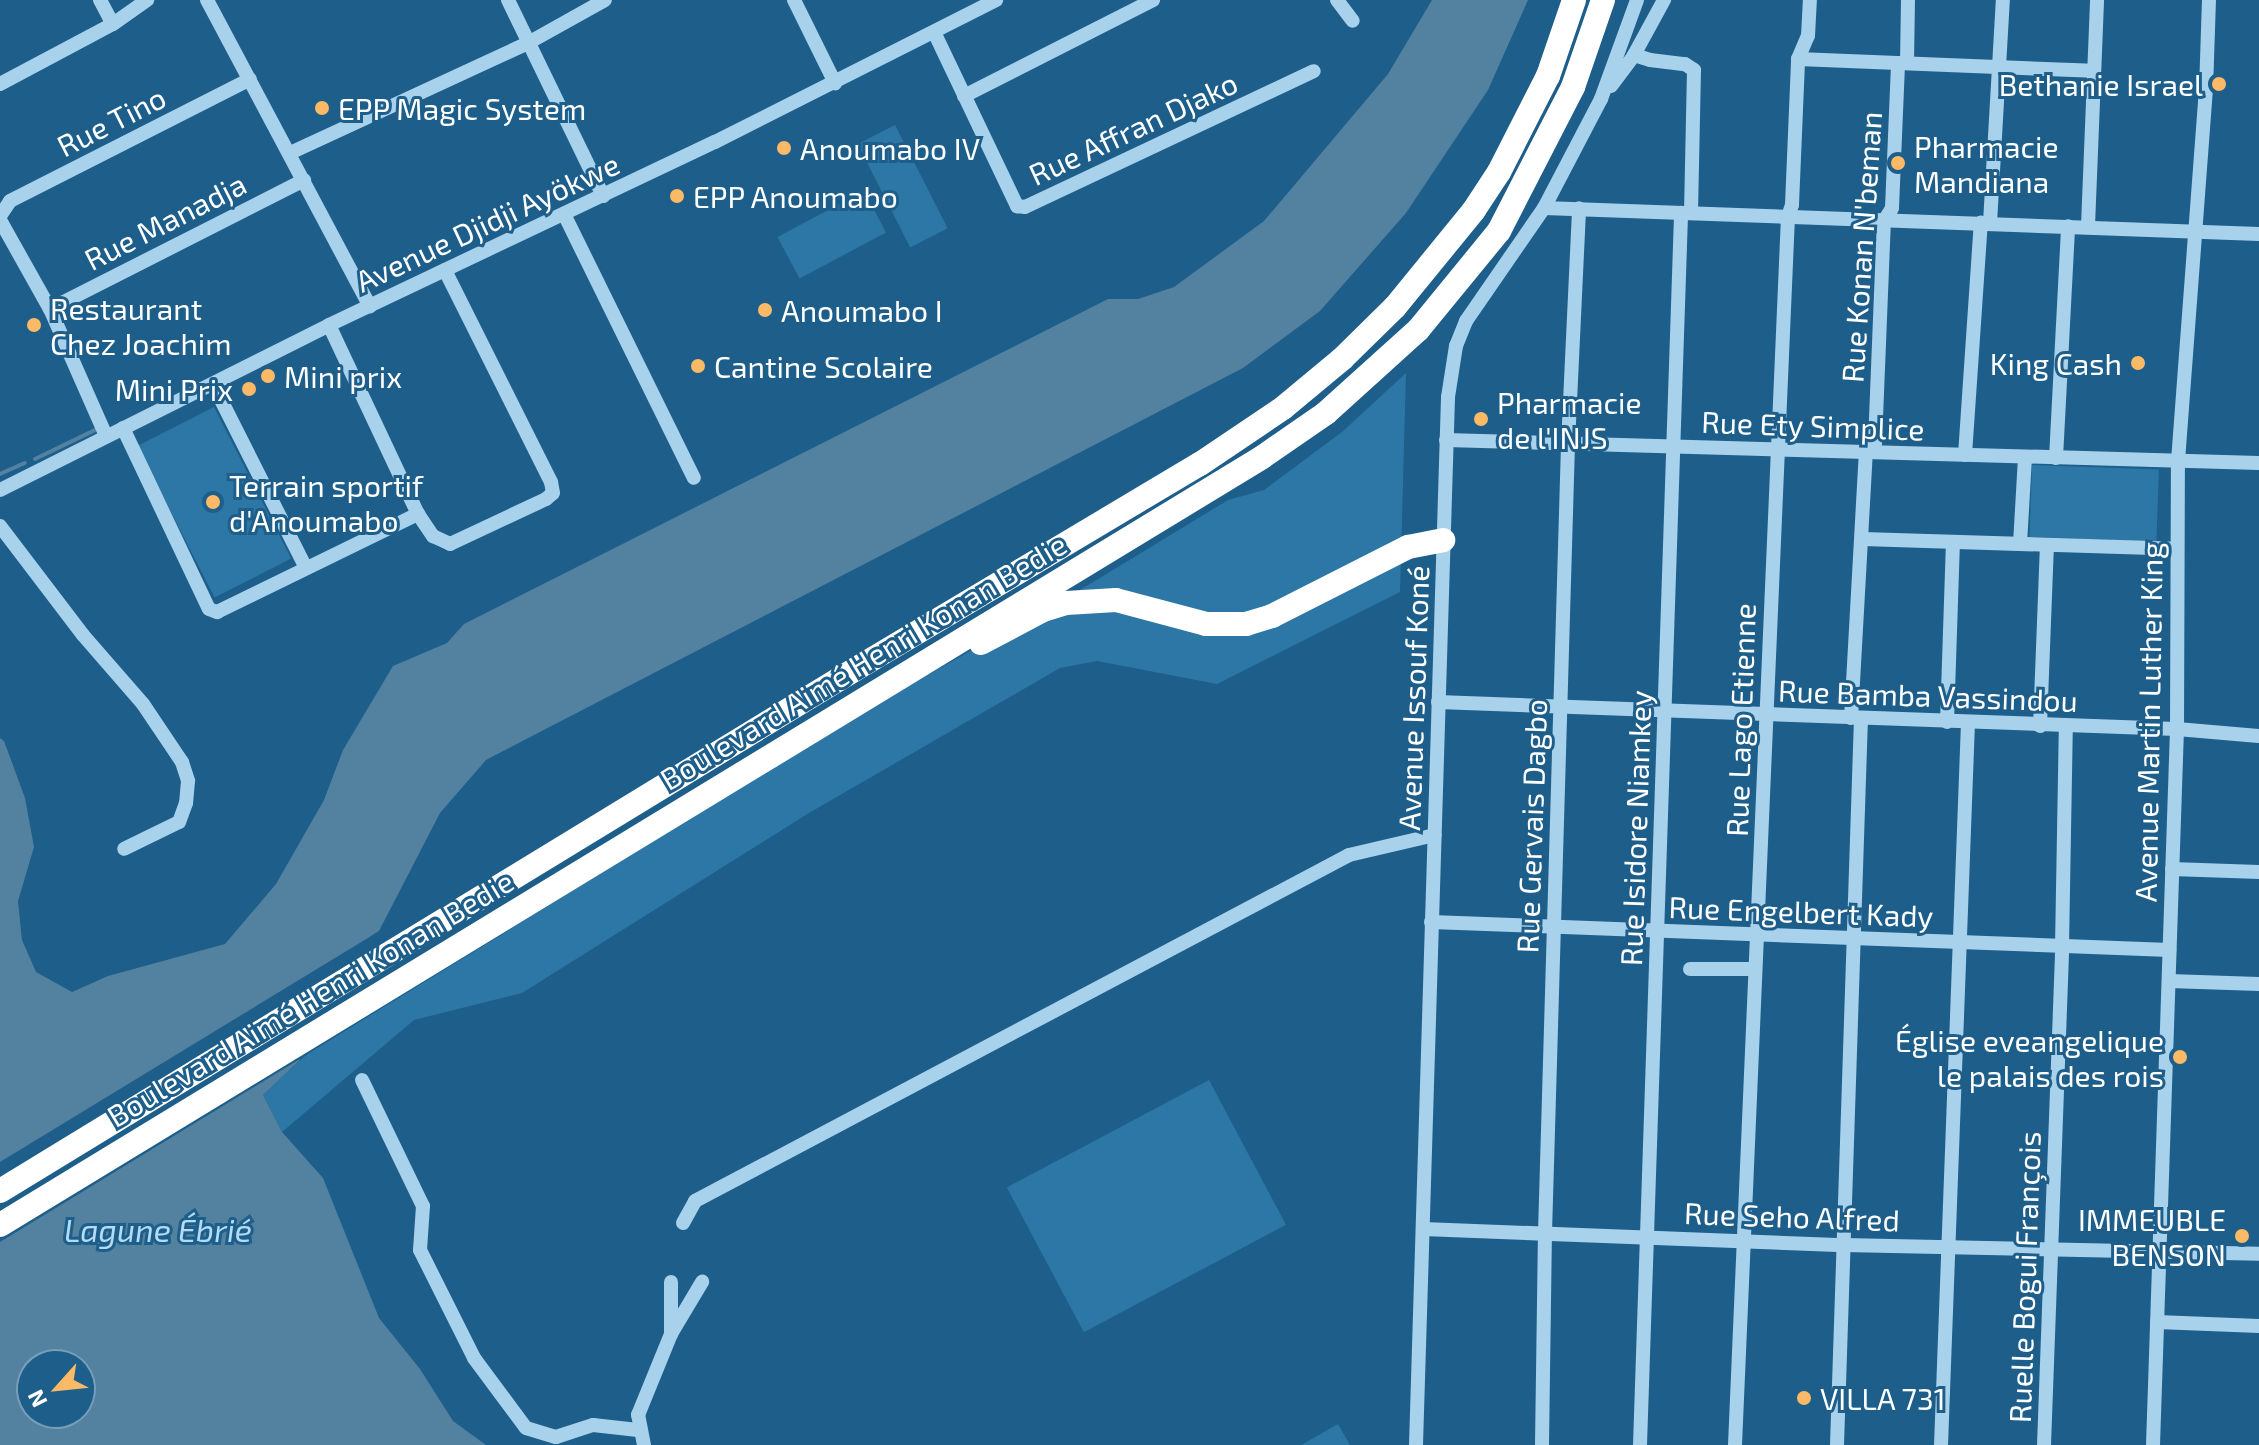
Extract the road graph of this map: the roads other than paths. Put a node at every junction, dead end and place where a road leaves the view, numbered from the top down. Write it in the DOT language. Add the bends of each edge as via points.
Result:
graph roads {
  1 [pos="100,0"];
  2 [pos="147,0"];
  3 [pos="207,0"];
  4 [pos="508,0"];
  5 [pos="605,0"];
  6 [pos="794,0"];
  7 [pos="996,0"];
  8 [pos="1153,0"];
  9 [pos="1337,0"];
  10 [pos="1574,0"];
  11 [pos="1603,0"];
  12 [pos="1637,0"];
  13 [pos="1664,0"];
  14 [pos="1810,0"];
  15 [pos="1908,0"];
  16 [pos="2003,0"];
  17 [pos="2097,0"];
  18 [pos="2209,0"];
  19 [pos="1353,21"];
  20 [pos="113,24"];
  21 [pos="935,34"];
  22 [pos="528,43"];
  23 [pos="1634,55"];
  24 [pos="1798,59"];
  25 [pos="1902,63"];
  26 [pos="1998,66"];
  27 [pos="1314,71"];
  28 [pos="2093,71"];
  29 [pos="250,79"];
  30 [pos="835,83"];
  31 [pos="0,84"];
  32 [pos="964,96"];
  33 [pos="1601,99"];
  34 [pos="290,153"];
  35 [pos="304,180"];
  36 [pos="603,196"];
  37 [pos="1544,208"];
  38 [pos="1579,208"];
  39 [pos="1686,213"];
  40 [pos="564,214"];
  41 [pos="1788,217"];
  42 [pos="0,218"];
  43 [pos="1884,221"];
  44 [pos="1985,223"];
  45 [pos="2068,226"];
  46 [pos="2088,226"];
  47 [pos="2196,234"];
  48 [pos="2259,234"];
  49 [pos="445,270"];
  50 [pos="370,306"];
  51 [pos="50,309"];
  52 [pos="329,325"];
  53 [pos="213,384"];
  54 [pos="123,428"];
  55 [pos="106,436"];
  56 [pos="1446,440"];
  57 [pos="1568,444"];
  58 [pos="1673,447"];
  59 [pos="1778,450"];
  60 [pos="1866,452"];
  61 [pos="1965,455"];
  62 [pos="2025,457"];
  63 [pos="2056,458"];
  64 [pos="2178,461"];
  65 [pos="2259,463"];
  66 [pos="694,478"];
  67 [pos="0,490"];
  68 [pos="418,514"];
  69 [pos="0,526"];
  70 [pos="1863,539"];
  71 [pos="1443,540"];
  72 [pos="1953,542"];
  73 [pos="2020,544"];
  74 [pos="2047,545"];
  75 [pos="2177,549"];
  76 [pos="306,568"];
  77 [pos="869,694"];
  78 [pos="1438,702"];
  79 [pos="1560,708"];
  80 [pos="1664,711"];
  81 [pos="1766,715"];
  82 [pos="1856,718"];
  83 [pos="1947,722"];
  84 [pos="1968,723"];
  85 [pos="2040,726"];
  86 [pos="2066,726"];
  87 [pos="2177,729"];
  88 [pos="2259,736"];
  89 [pos="1435,835"];
  90 [pos="124,849"];
  91 [pos="2172,869"];
  92 [pos="2259,872"];
  93 [pos="1431,922"];
  94 [pos="1554,927"];
  95 [pos="1657,931"];
  96 [pos="1757,934"];
  97 [pos="1854,939"];
  98 [pos="1960,944"];
  99 [pos="2062,947"];
  100 [pos="2169,950"];
  101 [pos="1690,969"];
  102 [pos="1755,969"];
  103 [pos="2169,981"];
  104 [pos="2259,984"];
  105 [pos="362,1080"];
  106 [pos="0,1191"];
  107 [pos="683,1223"];
  108 [pos="0,1225"];
  109 [pos="1423,1229"];
  110 [pos="1545,1233"];
  111 [pos="1647,1237"];
  112 [pos="1744,1241"];
  113 [pos="1844,1245"];
  114 [pos="1949,1246"];
  115 [pos="2050,1250"];
  116 [pos="2160,1251"];
  117 [pos="2259,1254"];
  118 [pos="671,1282"];
  119 [pos="702,1282"];
  120 [pos="2157,1322"];
  121 [pos="2259,1326"];
  122 [pos="671,1334"];
  123 [pos="638,1430"];
  124 [pos="644,1445"];
  125 [pos="1416,1445"];
  126 [pos="1542,1445"];
  127 [pos="1640,1445"];
  128 [pos="1735,1445"];
  129 [pos="1837,1445"];
  130 [pos="1941,1445"];
  131 [pos="2044,1445"];
  132 [pos="2153,1445"];
  1 -- 20 [label="street"];
  2 -- 20 [label="street"];
  3 -- 29 [label="street"];
  4 -- 22 [label="street"];
  5 -- 22 [label="street"];
  6 -- 30 [label="street"];
  7 -- 21 [label="street, Avenue Djidji Ayökwe"];
  8 -- 32 [label="street"];
  9 -- 19 [label="street"];
  10 -- 106 [label="highway, Boulevard Aimé Henri Konan Bedie" via="1548,76 1474,210 1414,286 1308,388 1200,464"];
  11 -- 77 [label="highway, Boulevard Aimé Henri Konan Bedie" via="1573,87 1499,231 1391,357 1326,413 1261,458"];
  12 -- 33 [label="street, Avenue Issouf Koné"];
  13 -- 23 [label="street"];
  14 -- 24 [label="street, Rue Lago Etienne" via="1808,36"];
  15 -- 25 [label="street, Rue Konan N'beman"];
  16 -- 26 [label="street"];
  17 -- 28 [label="street"];
  18 -- 47 [label="street, Avenue Martin Luther King"];
  20 -- 31 [label="street"];
  21 -- 30 [label="street, Avenue Djidji Ayökwe"];
  21 -- 32 [label="street, Rue Affran Djako"];
  22 -- 34 [label="street"];
  22 -- 36 [label="street"];
  23 -- 33 [label="street"];
  23 -- 39 [label="street, Rue Isidore Niamkey" via="1694,70"];
  24 -- 25 [label="street"];
  24 -- 41 [label="street, Rue Lago Etienne"];
  25 -- 26 [label="street"];
  25 -- 43 [label="street, Rue Konan N'beman" via="1892,208"];
  26 -- 28 [label="street"];
  26 -- 44 [label="street"];
  27 -- 32 [label="street, Rue Affran Djako" via="1025,207 1017,206"];
  28 -- 46 [label="street"];
  29 -- 34 [label="street"];
  29 -- 42 [label="street, Rue Tino" via="10,201"];
  30 -- 36 [label="street, Avenue Djidji Ayökwe"];
  33 -- 37 [label="street, Avenue Issouf Koné"];
  34 -- 35 [label="street"];
  35 -- 50 [label="street"];
  35 -- 51 [label="street, Rue Manadja"];
  36 -- 40 [label="street, Avenue Djidji Ayökwe"];
  37 -- 38 [label="street"];
  37 -- 56 [label="street, Avenue Issouf Koné" via="1466,321 1456,346"];
  38 -- 39 [label="street"];
  38 -- 57 [label="street, Rue Gervais Dagbo"];
  39 -- 41 [label="street"];
  39 -- 58 [label="street, Rue Isidore Niamkey"];
  40 -- 49 [label="street, Avenue Djidji Ayökwe"];
  40 -- 66 [label="street"];
  41 -- 43 [label="street"];
  41 -- 59 [label="street, Rue Lago Etienne"];
  42 -- 51 [label="street"];
  43 -- 44 [label="street"];
  43 -- 60 [label="street, Rue Konan N'beman" via="1875,443"];
  44 -- 45 [label="street"];
  44 -- 61 [label="street"];
  45 -- 46 [label="street"];
  45 -- 63 [label="street"];
  46 -- 47 [label="street"];
  47 -- 48 [label="street"];
  47 -- 64 [label="street, Avenue Martin Luther King"];
  49 -- 50 [label="street, Avenue Djidji Ayökwe"];
  49 -- 68 [label="street" via="553,493 450,544 433,536"];
  50 -- 52 [label="street, Avenue Djidji Ayökwe"];
  51 -- 55 [label="street"];
  52 -- 53 [label="street, Avenue Djidji Ayökwe"];
  52 -- 68 [label="street"];
  53 -- 54 [label="street, Avenue Djidji Ayökwe"];
  53 -- 76 [label="street"];
  54 -- 55 [label="street, Avenue Djidji Ayökwe"];
  54 -- 76 [label="street" via="209,609 225,610"];
  55 -- 67 [label="street, Avenue Djidji Ayökwe"];
  56 -- 57 [label="street, Rue Ety Simplice"];
  56 -- 71 [label="street, Avenue Issouf Koné"];
  57 -- 58 [label="street, Rue Ety Simplice"];
  57 -- 79 [label="street, Rue Gervais Dagbo"];
  58 -- 59 [label="street, Rue Ety Simplice"];
  58 -- 80 [label="street, Rue Isidore Niamkey"];
  59 -- 60 [label="street, Rue Ety Simplice"];
  59 -- 81 [label="street, Rue Lago Etienne"];
  60 -- 61 [label="street, Rue Ety Simplice"];
  60 -- 70 [label="street, Rue Konan N'beman"];
  61 -- 62 [label="street, Rue Ety Simplice"];
  62 -- 63 [label="street, Rue Ety Simplice"];
  62 -- 73 [label="street"];
  63 -- 64 [label="street, Rue Ety Simplice"];
  64 -- 65 [label="street, Rue Ety Simplice"];
  64 -- 75 [label="street, Avenue Martin Luther King"];
  68 -- 76 [label="street"];
  69 -- 90 [label="street" via="143,704 182,762 188,781 179,822"];
  70 -- 72 [label="street"];
  70 -- 82 [label="street, Rue Konan N'beman"];
  71 -- 77 [label="highway" via="1408,547 1246,624 1206,624 1116,600 1066,603"];
  71 -- 78 [label="street, Avenue Issouf Koné"];
  72 -- 73 [label="street"];
  72 -- 83 [label="street"];
  73 -- 74 [label="street"];
  74 -- 75 [label="street"];
  74 -- 85 [label="street"];
  75 -- 87 [label="street, Avenue Martin Luther King"];
  77 -- 108 [label="highway, Boulevard Aimé Henri Konan Bedie"];
  78 -- 79 [label="street, Rue Bamba Vassindou"];
  78 -- 89 [label="street, Avenue Issouf Koné"];
  79 -- 80 [label="street, Rue Bamba Vassindou"];
  79 -- 94 [label="street, Rue Gervais Dagbo"];
  80 -- 81 [label="street, Rue Bamba Vassindou"];
  80 -- 95 [label="street, Rue Isidore Niamkey"];
  81 -- 82 [label="street, Rue Bamba Vassindou"];
  81 -- 96 [label="street, Rue Lago Etienne"];
  82 -- 83 [label="street, Rue Bamba Vassindou"];
  82 -- 97 [label="street, Rue Konan N'beman"];
  83 -- 84 [label="street, Rue Bamba Vassindou"];
  84 -- 85 [label="street, Rue Bamba Vassindou"];
  84 -- 98 [label="street"];
  85 -- 86 [label="street, Rue Bamba Vassindou"];
  86 -- 87 [label="street, Rue Bamba Vassindou"];
  86 -- 99 [label="street, Ruelle Bogui François"];
  87 -- 88 [label="street, Rue Bamba Vassindou"];
  87 -- 91 [label="street, Avenue Martin Luther King"];
  89 -- 93 [label="street, Avenue Issouf Koné"];
  89 -- 107 [label="street" via="1349,855 695,1201"];
  91 -- 92 [label="street"];
  91 -- 100 [label="street, Avenue Martin Luther King"];
  93 -- 94 [label="street, Rue Engelbert Kady"];
  93 -- 109 [label="street, Avenue Issouf Koné"];
  94 -- 95 [label="street, Rue Engelbert Kady"];
  94 -- 110 [label="street, Rue Gervais Dagbo"];
  95 -- 96 [label="street, Rue Engelbert Kady"];
  95 -- 111 [label="street, Rue Isidore Niamkey"];
  96 -- 97 [label="street, Rue Engelbert Kady"];
  96 -- 102 [label="street, Rue Lago Etienne"];
  97 -- 98 [label="street, Rue Engelbert Kady"];
  97 -- 113 [label="street, Rue Konan N'beman"];
  98 -- 99 [label="street, Rue Engelbert Kady"];
  98 -- 114 [label="street"];
  99 -- 100 [label="street, Rue Engelbert Kady"];
  99 -- 115 [label="street, Ruelle Bogui François"];
  100 -- 103 [label="street, Avenue Martin Luther King"];
  101 -- 102 [label="street"];
  102 -- 112 [label="street, Rue Lago Etienne"];
  103 -- 104 [label="street"];
  103 -- 116 [label="street, Avenue Martin Luther King"];
  105 -- 123 [label="street" via="423,1206 420,1250 474,1358 526,1428 556,1437 593,1425"];
  109 -- 110 [label="street, Rue Seho Alfred"];
  109 -- 125 [label="street, Avenue Issouf Koné"];
  110 -- 111 [label="street, Rue Seho Alfred"];
  110 -- 126 [label="street, Rue Gervais Dagbo"];
  111 -- 112 [label="street, Rue Seho Alfred"];
  111 -- 127 [label="street, Rue Isidore Niamkey"];
  112 -- 113 [label="street, Rue Seho Alfred"];
  112 -- 128 [label="street, Rue Lago Etienne"];
  113 -- 114 [label="street, Rue Seho Alfred"];
  113 -- 129 [label="street, Rue Konan N'beman"];
  114 -- 115 [label="street, Rue Seho Alfred"];
  114 -- 130 [label="street"];
  115 -- 116 [label="street, Rue Seho Alfred"];
  115 -- 131 [label="street, Ruelle Bogui François"];
  116 -- 117 [label="street, Rue Seho Alfred"];
  116 -- 120 [label="street, Avenue Martin Luther King"];
  118 -- 122 [label="street"];
  119 -- 122 [label="street"];
  120 -- 121 [label="street"];
  120 -- 132 [label="street, Avenue Martin Luther King"];
  122 -- 123 [label="street" via="638,1415"];
  123 -- 124 [label="street"];
}
